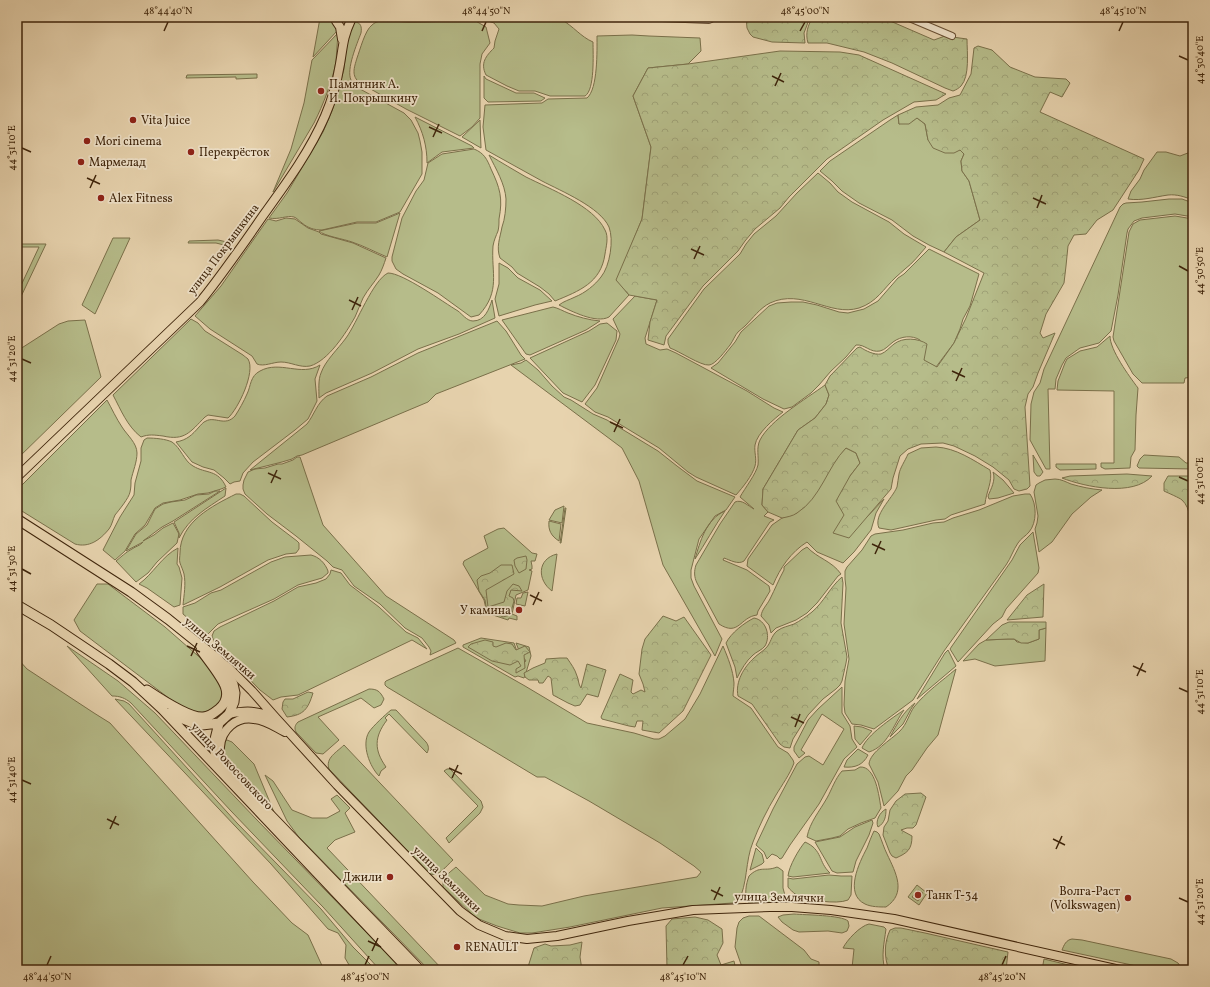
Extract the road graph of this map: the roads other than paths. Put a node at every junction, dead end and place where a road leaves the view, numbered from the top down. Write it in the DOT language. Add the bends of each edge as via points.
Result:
graph roads {
  1 [pos="638,17"];
  2 [pos="716,17"];
  3 [pos="907,17"];
  4 [pos="333,19"];
  5 [pos="352,19"];
  6 [pos="952,36"];
  7 [pos="342,48"];
  8 [pos="17,477"];
  9 [pos="17,519"];
  10 [pos="17,605"];
  11 [pos="197,644"];
  12 [pos="219,660"];
  13 [pos="133,682"];
  14 [pos="162,709"];
  15 [pos="229,714"];
  16 [pos="275,717"];
  17 [pos="219,723"];
  18 [pos="293,737"];
  19 [pos="224,766"];
  20 [pos="409,970"];
  21 [pos="420,970"];
  22 [pos="1120,970"];
  1 -- 2 [label="street" via="709,20"];
  3 -- 6 [label="street"];
  4 -- 5 [label="main road" via="344,23"];
  4 -- 7 [label="main road, улица Покрышкина" via="340,27"];
  5 -- 7 [label="main road, улица Покрышкина" via="344,36"];
  7 -- 8 [label="main road, улица Покрышкина" via="333,93 317,133 290,178 226,269 200,302"];
  9 -- 11 [label="highway, улица Землячки" via="131,592"];
  10 -- 13 [label="highway, улица Рокоссовского" via="51,625"];
  11 -- 12 [label="highway, улица Землячки"];
  11 -- 13 [label="highway" via="226,690 226,700 212,715 202,717 190,714"];
  12 -- 15 [label="highway" via="233,684 234,702"];
  12 -- 16 [label="main road, улица Землячки"];
  13 -- 14 [label="highway, улица Рокоссовского"];
  14 -- 17 [label="highway" via="193,723"];
  14 -- 20 [label="highway, улица Рокоссовского"];
  15 -- 16 [label="main road" via="252,711"];
  15 -- 17 [label="highway"];
  16 -- 18 [label="main road, улица Землячки"];
  17 -- 19 [label="highway, улица Рокоссовского" via="214,746"];
  18 -- 19 [label="main road" via="261,720 253,718 237,721 230,725 221,741"];
  18 -- 22 [label="main road, улица Землячки" via="460,911 479,925 505,936 527,939 557,936 693,910 792,907 852,912 894,919"];
  19 -- 21 [label="highway, улица Рокоссовского"];
}
